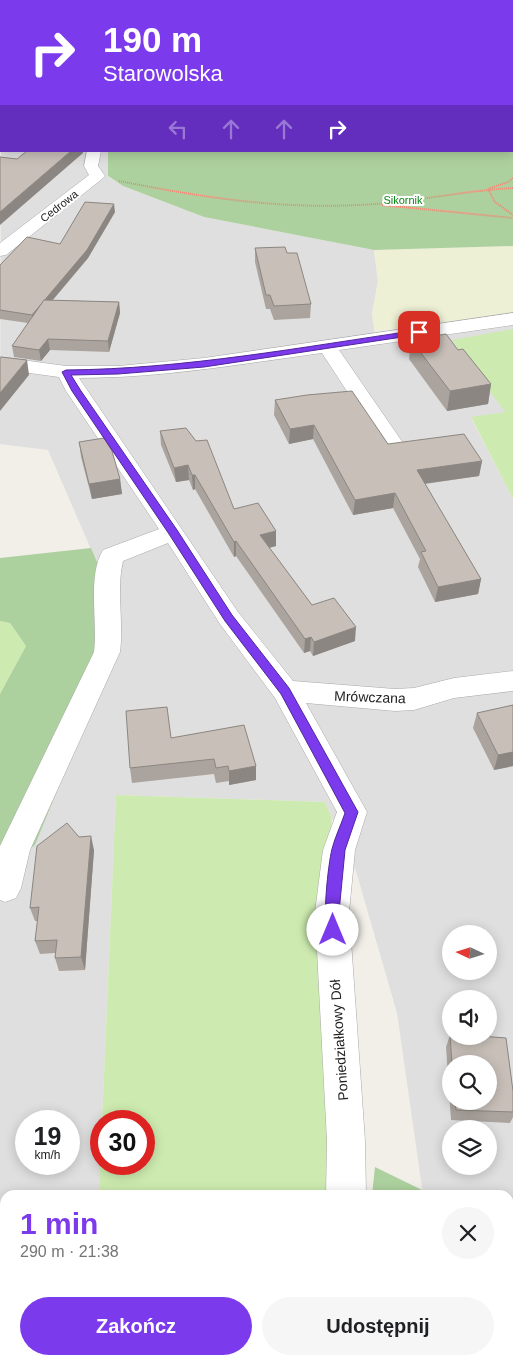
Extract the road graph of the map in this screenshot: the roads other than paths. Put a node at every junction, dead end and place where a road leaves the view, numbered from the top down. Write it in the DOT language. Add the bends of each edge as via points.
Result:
graph roads {
  1 [pos="94,152"];
  2 [pos="0,252"];
  3 [pos="513,319"];
  4 [pos="327,346"];
  5 [pos="0,363"];
  6 [pos="66,372"];
  7 [pos="392,443"];
  8 [pos="173,532"];
  9 [pos="513,681"];
  10 [pos="285,691"];
  11 [pos="5,888"];
  12 [pos="346,1190"];
  1 -- 2 [label="street, Cedrowa" via="91,166 97,176"];
  3 -- 4 [label="street"];
  4 -- 6 [label="street" via="204,364 118,372"];
  4 -- 7 [label="street"];
  5 -- 6 [label="street"];
  6 -- 8 [label="street, Poniedziałkowy Dół"];
  8 -- 10 [label="street, Poniedziałkowy Dół" via="229,618"];
  8 -- 11 [label="street" via="112,556 107,571 110,638 107,652 14,850"];
  9 -- 10 [label="street, Mrówczana" via="395,700"];
  10 -- 12 [label="street, Poniedziałkowy Dół" via="352,812 339,850 332,912 346,1140"];
}
